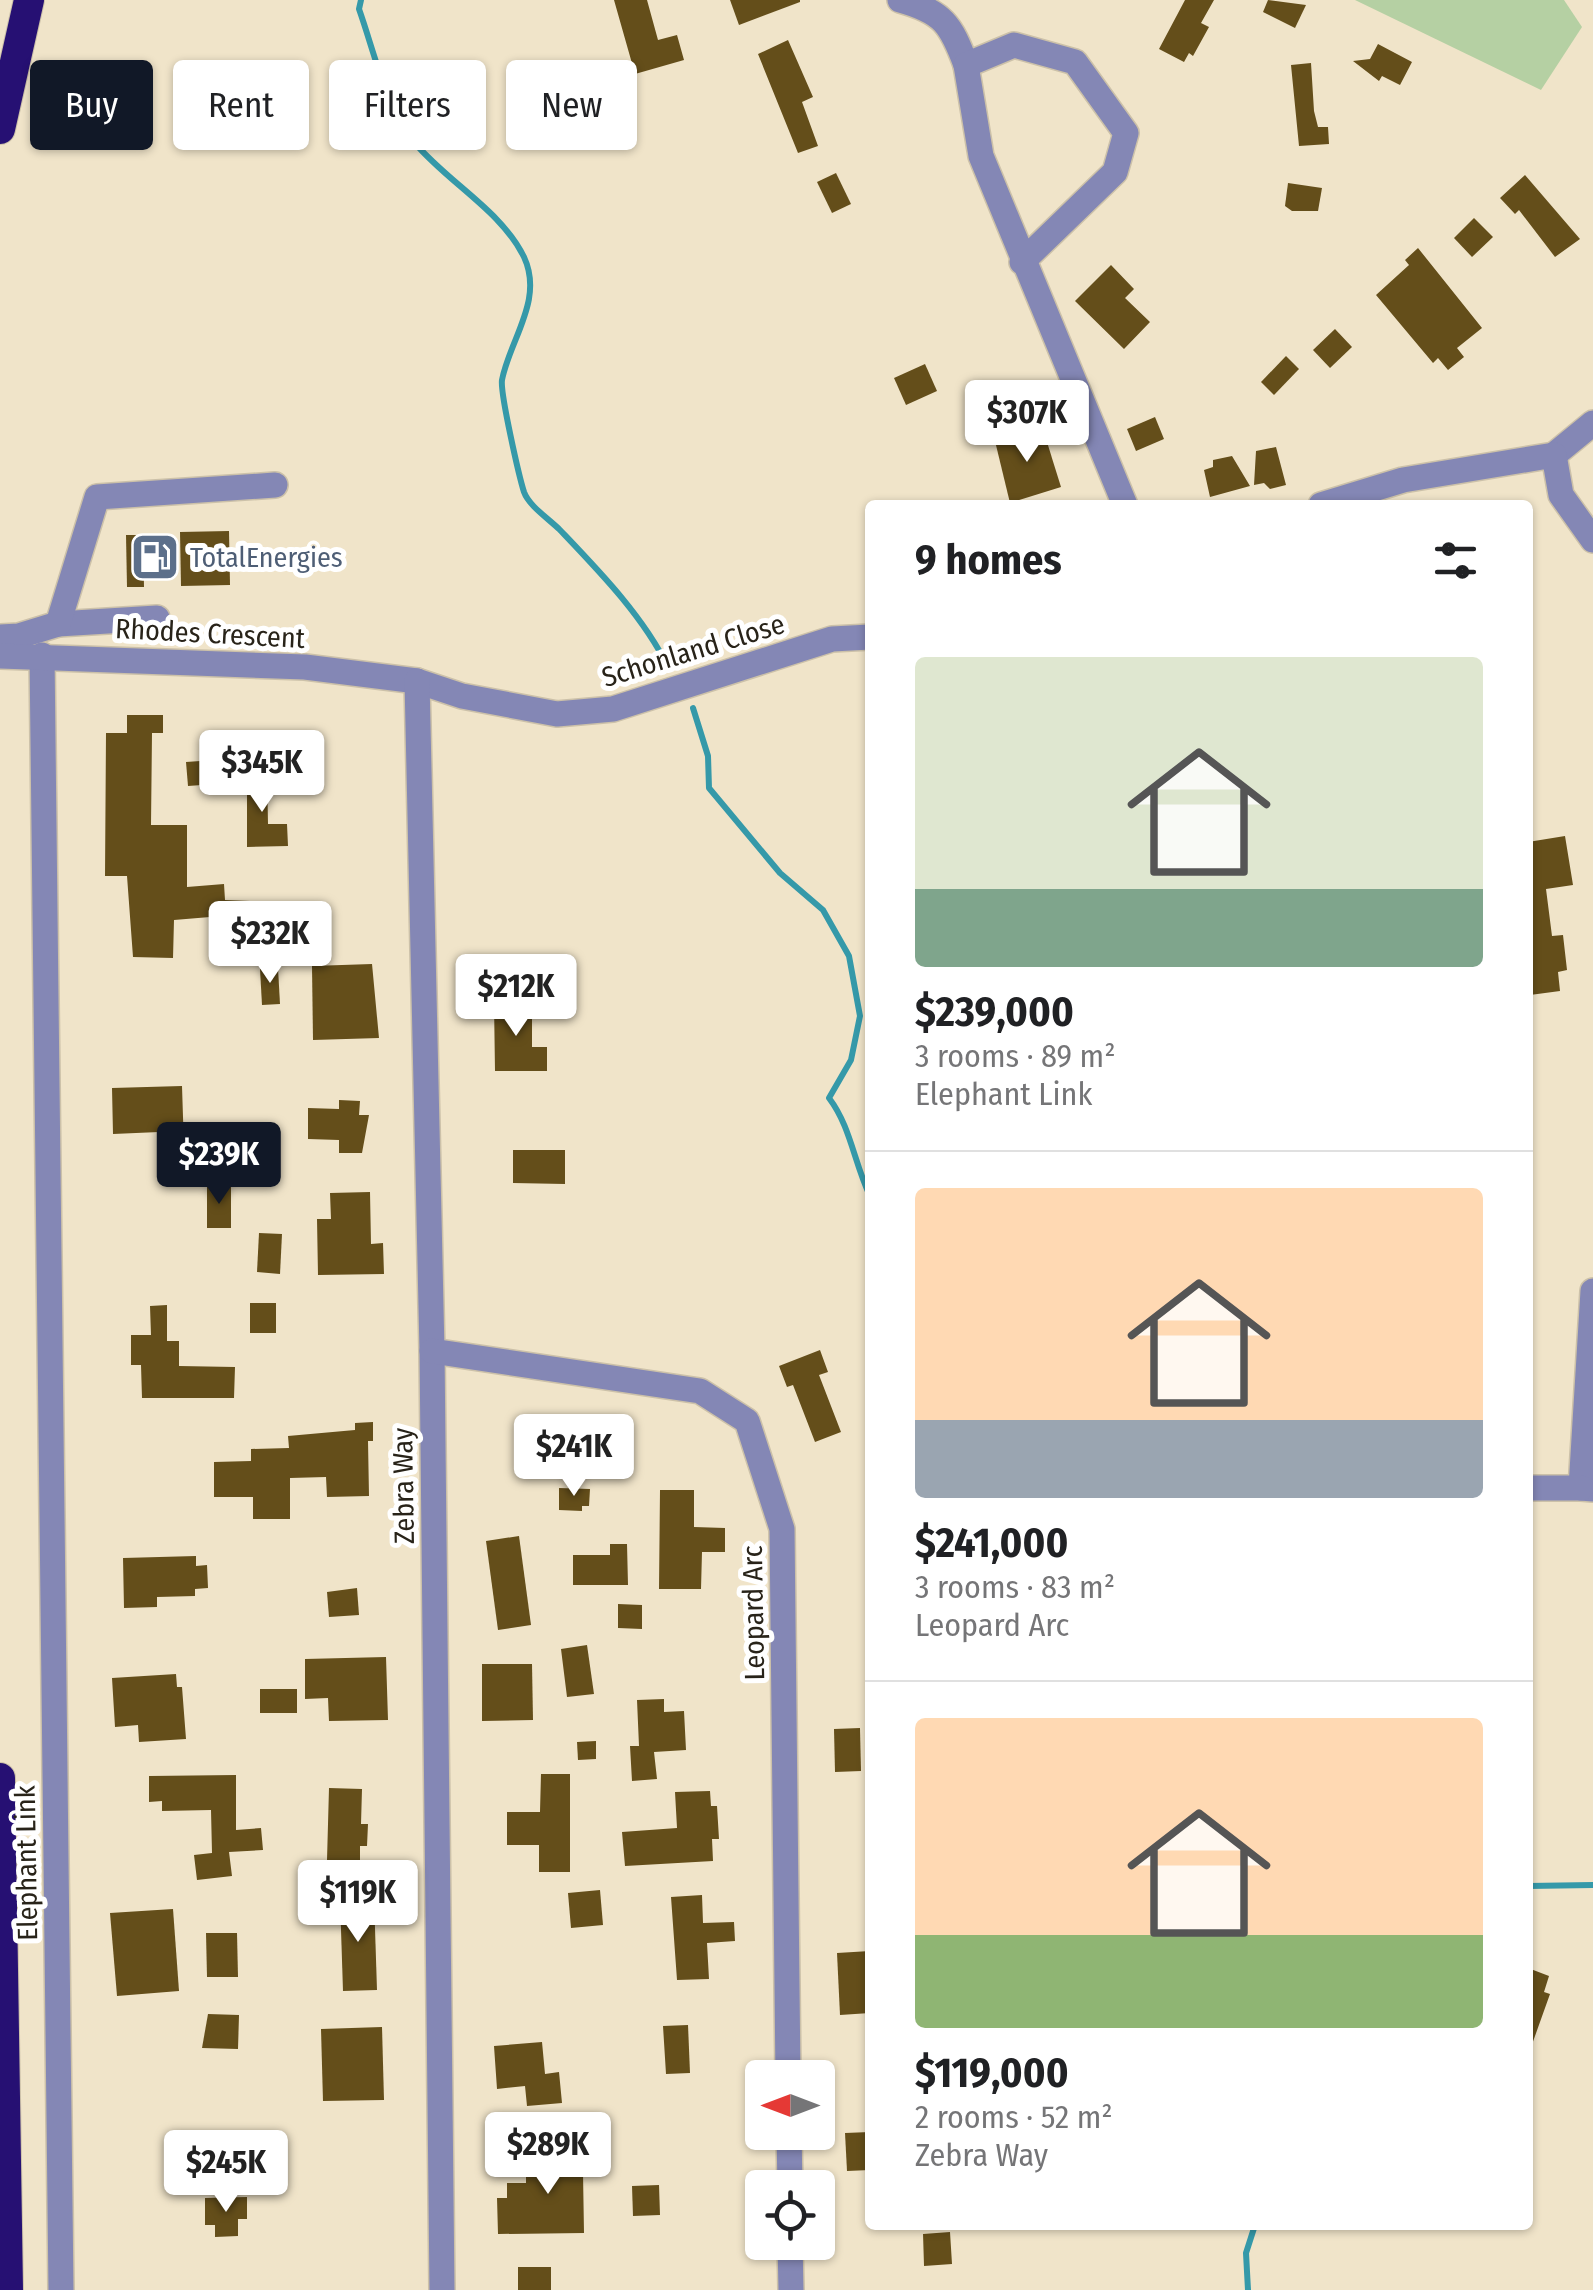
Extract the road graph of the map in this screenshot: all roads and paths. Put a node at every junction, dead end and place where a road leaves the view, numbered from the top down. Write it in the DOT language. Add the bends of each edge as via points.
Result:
graph roads {
  1 [pos="29,0"];
  2 [pos="900,0"];
  3 [pos="966,65"];
  4 [pos="0,129"];
  5 [pos="1022,262"];
  6 [pos="1593,422"];
  7 [pos="1554,455"];
  8 [pos="276,485"];
  9 [pos="1123,500"];
  10 [pos="1337,500"];
  11 [pos="1593,540"];
  12 [pos="157,618"];
  13 [pos="58,624"];
  14 [pos="0,637"];
  15 [pos="865,637"];
  16 [pos="42,655"];
  17 [pos="0,656"];
  18 [pos="417,681"];
  19 [pos="1593,1291"];
  20 [pos="432,1351"];
  21 [pos="1533,1488"];
  22 [pos="1587,1489"];
  23 [pos="0,1778"];
  24 [pos="788,2060"];
  25 [pos="790,2260"];
  26 [pos="8,2290"];
  27 [pos="61,2290"];
  28 [pos="442,2290"];
  29 [pos="791,2290"];
  1 -- 4 [label="highway"];
  2 -- 3 [label="street" via="932,9 954,32"];
  3 -- 5 [label="street" via="980,156"];
  3 -- 5 [label="street" via="1014,45 1075,62 1126,133 1115,172"];
  5 -- 9 [label="street"];
  6 -- 7 [label="street"];
  7 -- 10 [label="street" via="1402,480"];
  7 -- 11 [label="street" via="1561,495"];
  8 -- 13 [label="street" via="96,497"];
  12 -- 13 [label="street"];
  13 -- 14 [label="street"];
  15 -- 18 [label="street, Schonland Close" via="832,639 613,709 557,714"];
  16 -- 17 [label="street, Rhodes Crescent"];
  16 -- 18 [label="street, Rhodes Crescent" via="305,667"];
  16 -- 27 [label="street, Elephant Link"];
  18 -- 20 [label="street, Zebra Way"];
  19 -- 22 [label="street"];
  20 -- 24 [label="street, Leopard Arc" via="700,1391 747,1420 782,1529"];
  20 -- 28 [label="street, Zebra Way"];
  21 -- 22 [label="street"];
  23 -- 26 [label="highway"];
  25 -- 29 [label="street"];
}
